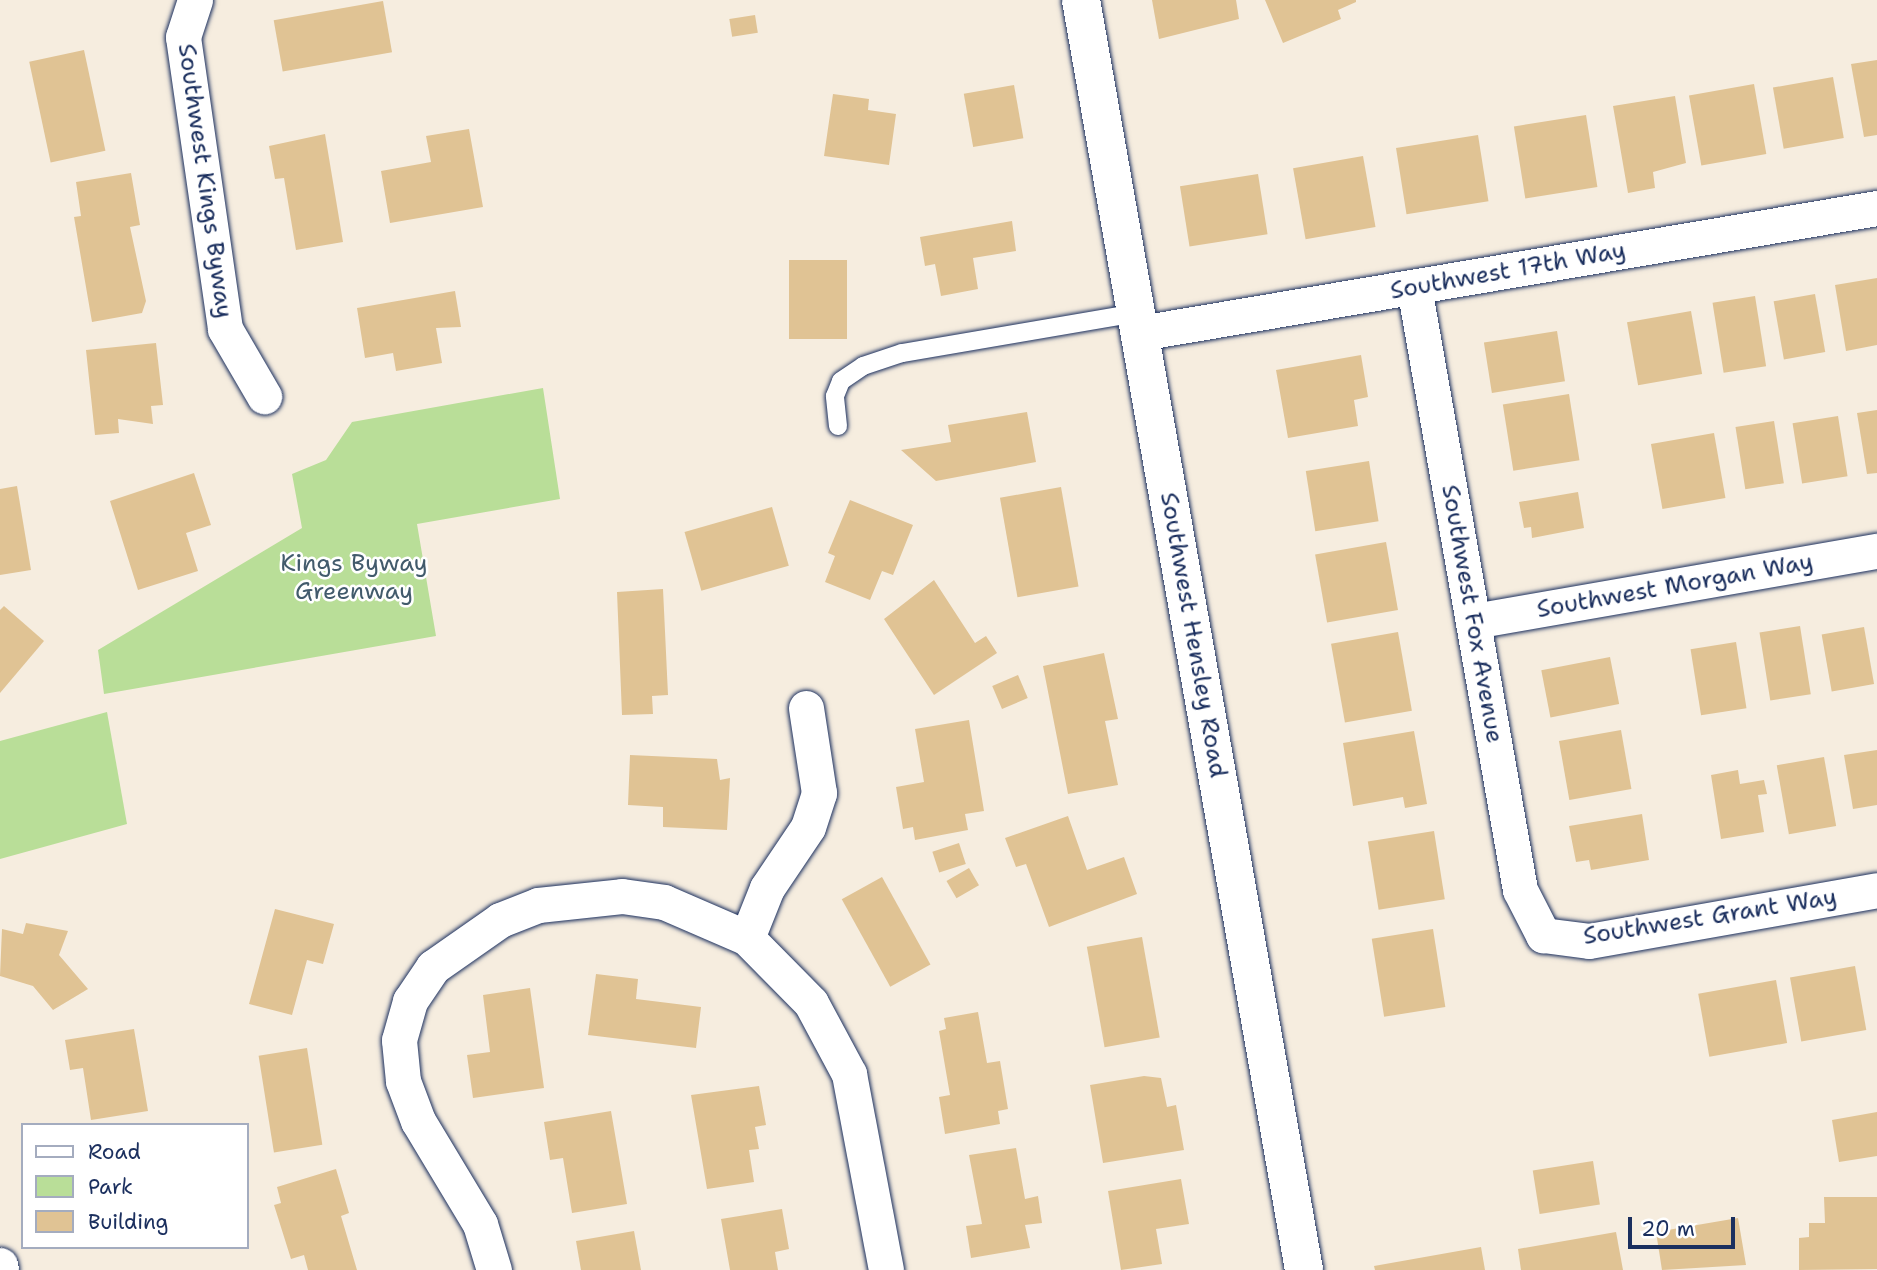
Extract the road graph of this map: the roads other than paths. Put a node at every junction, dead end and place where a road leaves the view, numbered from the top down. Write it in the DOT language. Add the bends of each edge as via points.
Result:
graph roads {
  1 [pos="195,0"];
  2 [pos="1081,0"];
  3 [pos="1877,208"];
  4 [pos="1414,287"];
  5 [pos="1138,323"];
  6 [pos="264,396"];
  7 [pos="838,426"];
  8 [pos="1877,551"];
  9 [pos="1474,621"];
  10 [pos="806,708"];
  11 [pos="1877,890"];
  12 [pos="1543,935"];
  13 [pos="747,938"];
  14 [pos="494,1270"];
  15 [pos="886,1270"];
  16 [pos="1304,1270"];
  1 -- 6 [label="street, Southwest Kings Byway" via="183,37 225,328"];
  2 -- 5 [label="street, Southwest Hensley Road"];
  3 -- 4 [label="street, Southwest 17th Way"];
  4 -- 5 [label="street, Southwest 17th Way"];
  4 -- 9 [label="street, Southwest Fox Avenue"];
  5 -- 7 [label="lane" via="902,353 863,366 841,381 835,396"];
  5 -- 16 [label="street, Southwest Hensley Road"];
  8 -- 9 [label="street, Southwest Morgan Way"];
  9 -- 12 [label="street, Southwest Fox Avenue" via="1520,890"];
  10 -- 13 [label="street" via="819,793 808,827 767,888"];
  11 -- 12 [label="street, Southwest Grant Way" via="1589,941"];
  13 -- 14 [label="street" via="664,902 580,897 499,919 433,967 410,1001 399,1040 403,1082 418,1121 480,1224"];
  13 -- 15 [label="street" via="811,1003 849,1074"];
}
